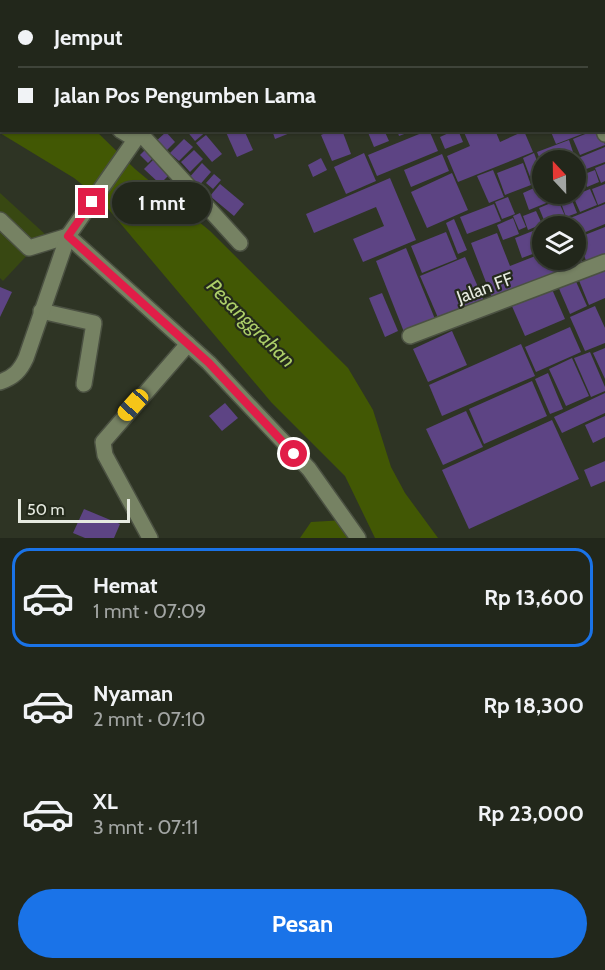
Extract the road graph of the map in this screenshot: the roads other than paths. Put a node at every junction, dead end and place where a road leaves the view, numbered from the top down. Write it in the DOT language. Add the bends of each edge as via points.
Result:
graph roads {
  1 [pos="136,138"];
  2 [pos="0,220"];
  3 [pos="68,236"];
  4 [pos="240,243"];
  5 [pos="605,262"];
  6 [pos="41,311"];
  7 [pos="410,336"];
  8 [pos="188,344"];
  9 [pos="0,382"];
  10 [pos="84,384"];
  11 [pos="150,538"];
  12 [pos="358,538"];
  1 -- 3 [label="street"];
  1 -- 4 [label="street"];
  2 -- 3 [label="street" via="29,248"];
  3 -- 6 [label="street"];
  3 -- 8 [label="street"];
  5 -- 7 [label="street, Jalan FF"];
  6 -- 9 [label="street" via="20,370"];
  6 -- 10 [label="street" via="94,323"];
  8 -- 11 [label="street" via="103,442 105,455"];
  8 -- 12 [label="street" via="309,469"];
}
